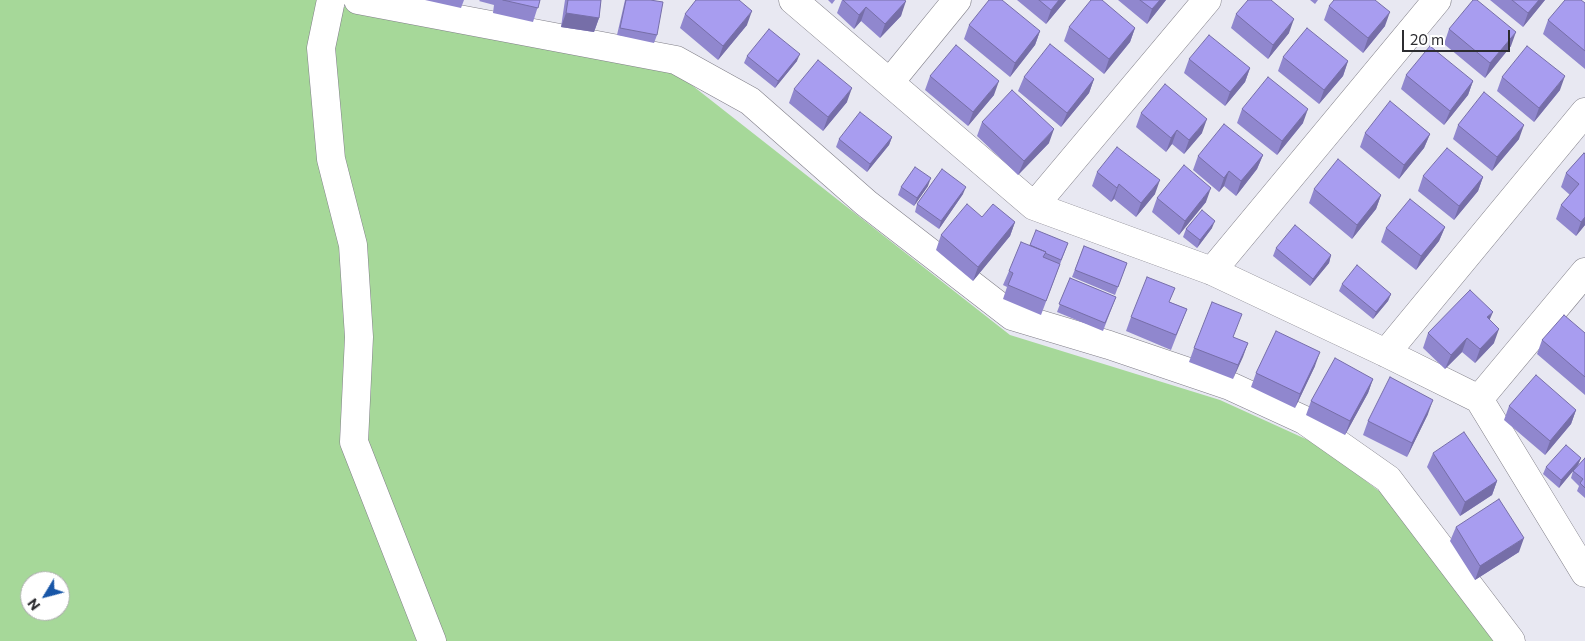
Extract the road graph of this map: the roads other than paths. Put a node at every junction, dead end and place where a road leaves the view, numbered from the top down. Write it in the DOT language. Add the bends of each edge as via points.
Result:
graph roads {
  1 [pos="331,0"];
  2 [pos="358,0"];
  3 [pos="793,0"];
  4 [pos="957,0"];
  5 [pos="1207,0"];
  6 [pos="1437,0"];
  7 [pos="890,82"];
  8 [pos="1585,112"];
  9 [pos="1034,206"];
  10 [pos="1212,271"];
  11 [pos="1585,272"];
  12 [pos="1386,353"];
  13 [pos="1479,399"];
  14 [pos="1584,570"];
  15 [pos="432,641"];
  16 [pos="1511,641"];
  1 -- 15 [label="street" via="321,48 331,158 354,245 359,337 354,442"];
  2 -- 16 [label="street" via="676,60 750,101 866,203 1012,316 1230,386 1304,420 1388,479"];
  3 -- 7 [label="street"];
  4 -- 7 [label="street"];
  5 -- 9 [label="street"];
  6 -- 10 [label="street"];
  7 -- 9 [label="street"];
  8 -- 12 [label="street"];
  9 -- 10 [label="street"];
  10 -- 12 [label="street"];
  11 -- 13 [label="street"];
  12 -- 13 [label="street"];
  13 -- 14 [label="street"];
}
